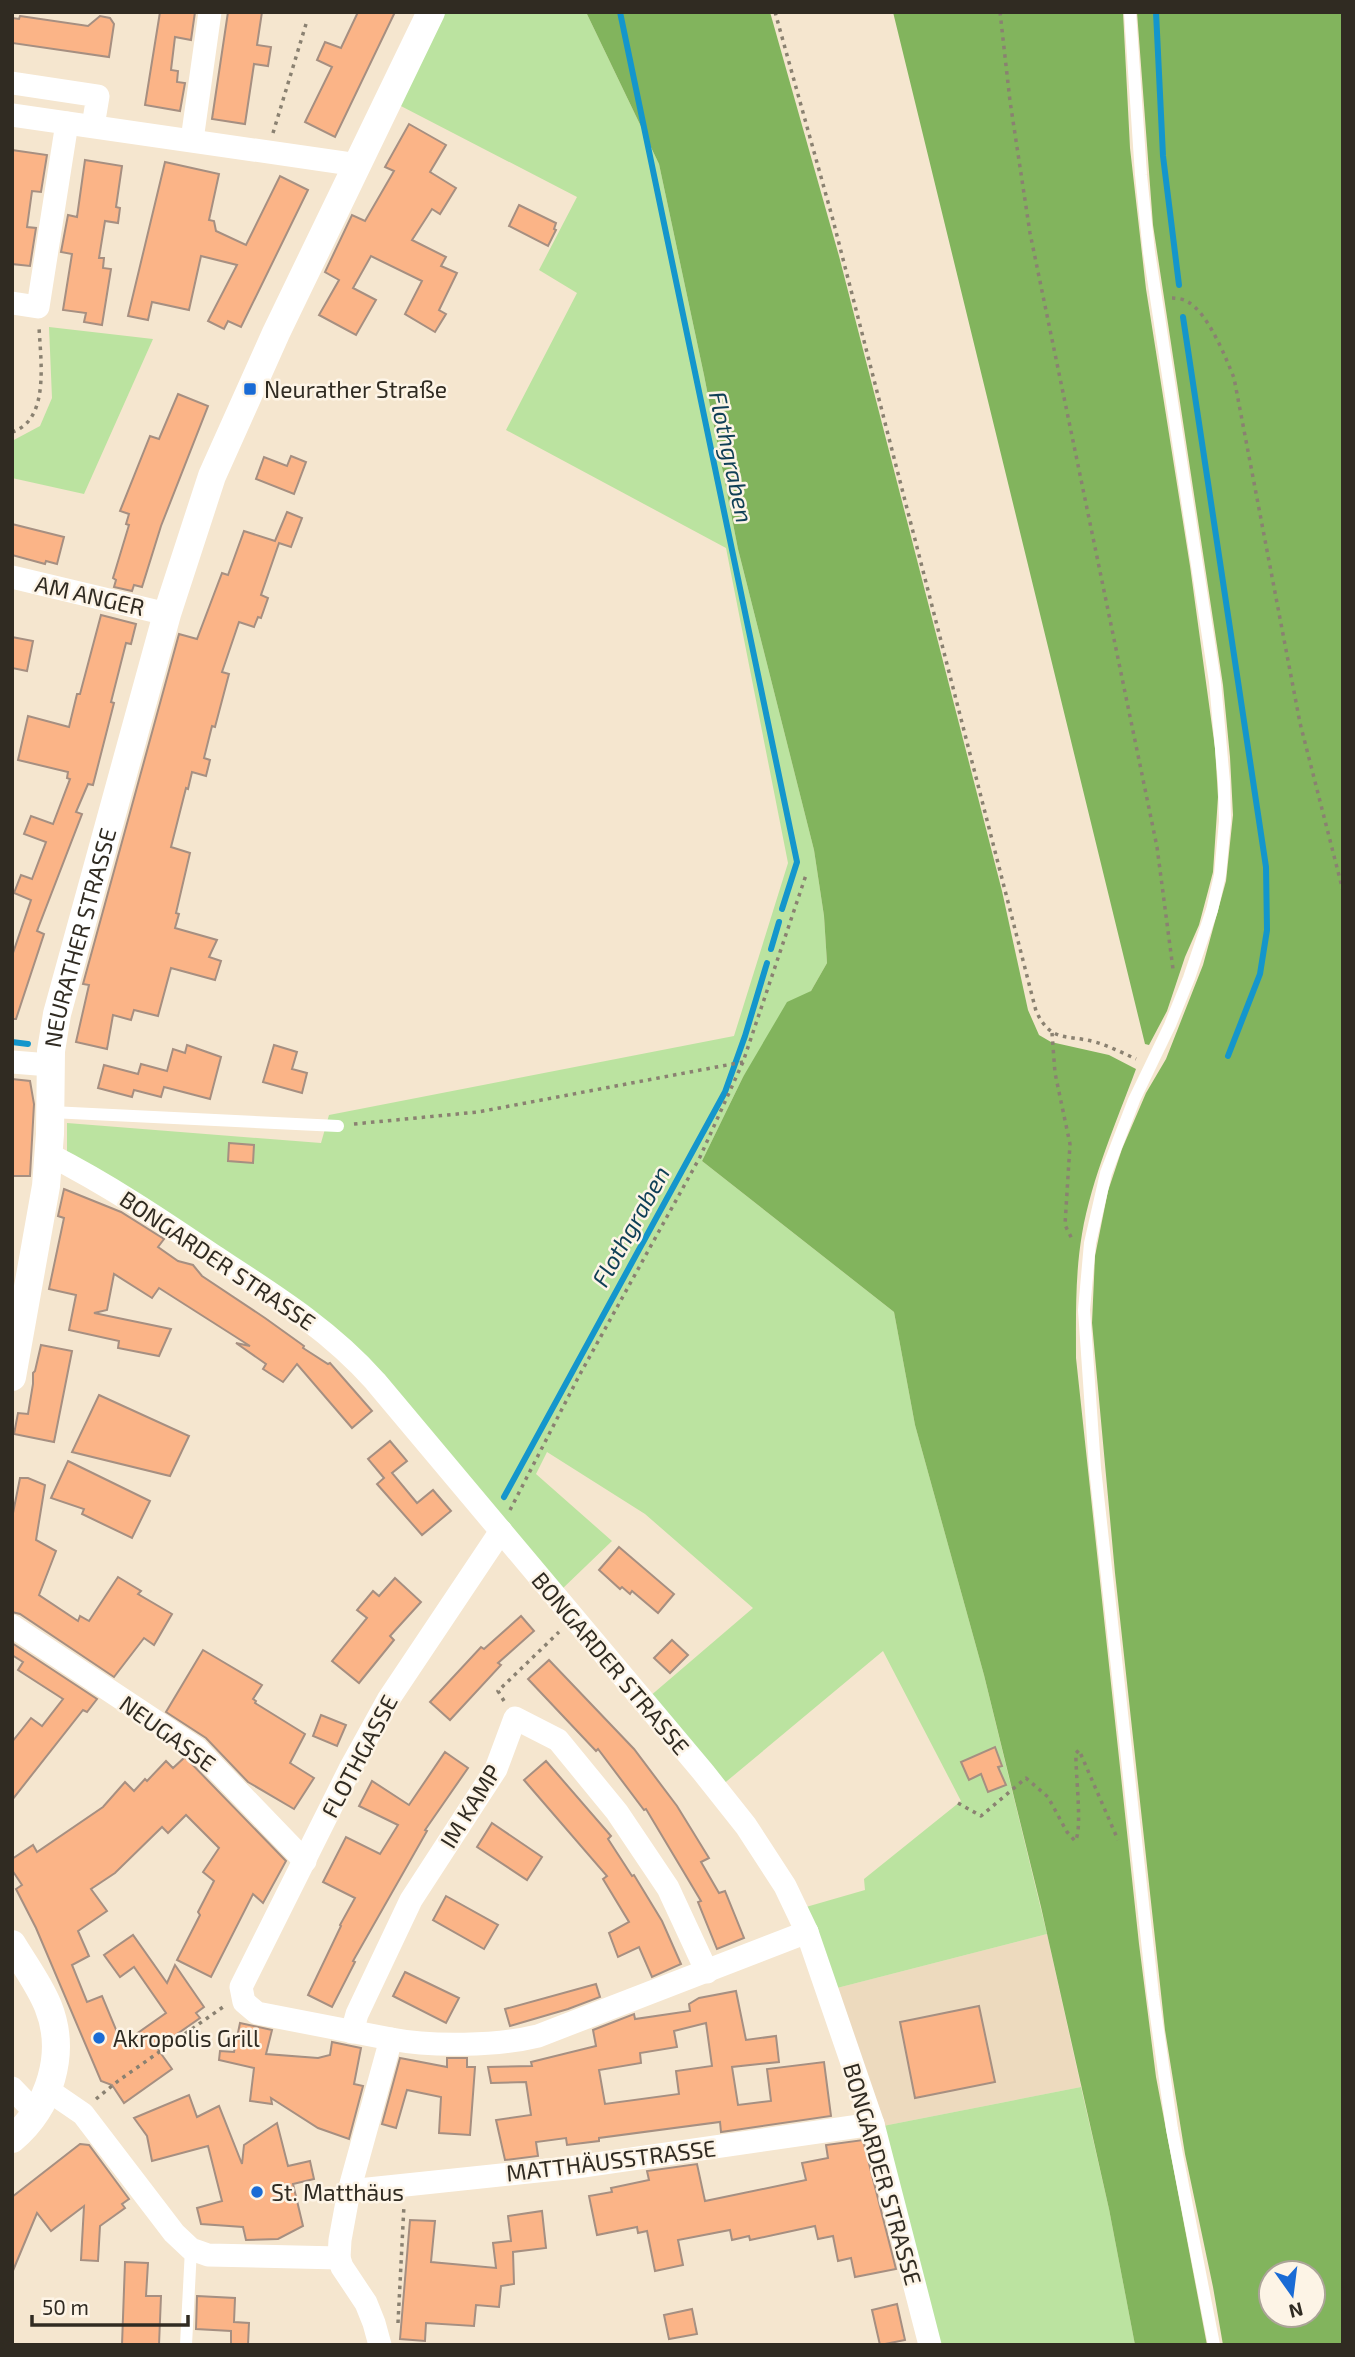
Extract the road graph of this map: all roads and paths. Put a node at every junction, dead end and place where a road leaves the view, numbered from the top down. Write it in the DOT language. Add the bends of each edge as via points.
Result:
graph roads {
  1 [pos="210,12"];
  2 [pos="431,12"];
  3 [pos="775,12"];
  4 [pos="1000,12"];
  5 [pos="1130,12"];
  6 [pos="306,24"];
  7 [pos="12,83"];
  8 [pos="12,115"];
  9 [pos="67,123"];
  10 [pos="93,126"];
  11 [pos="192,140"];
  12 [pos="267,151"];
  13 [pos="358,165"];
  14 [pos="1156,300"];
  15 [pos="12,303"];
  16 [pos="38,307"];
  17 [pos="12,432"];
  18 [pos="12,577"];
  19 [pos="167,614"];
  20 [pos="806,875"];
  21 [pos="1343,891"];
  22 [pos="1177,1010"];
  23 [pos="1052,1033"];
  24 [pos="12,1062"];
  25 [pos="743,1062"];
  26 [pos="50,1065"];
  27 [pos="1150,1066"];
  28 [pos="51,1112"];
  29 [pos="338,1126"];
  30 [pos="50,1154"];
  31 [pos="1088,1263"];
  32 [pos="12,1377"];
  33 [pos="501,1531"];
  34 [pos="573,1618"];
  35 [pos="12,1626"];
  36 [pos="515,1718"];
  37 [pos="958,1803"];
  38 [pos="305,1861"];
  39 [pos="1139,1875"];
  40 [pos="807,1933"];
  41 [pos="12,1944"];
  42 [pos="707,1972"];
  43 [pos="241,1994"];
  44 [pos="352,2032"];
  45 [pos="391,2039"];
  46 [pos="12,2088"];
  47 [pos="42,2101"];
  48 [pos="83,2114"];
  49 [pos="873,2124"];
  50 [pos="12,2139"];
  51 [pos="404,2185"];
  52 [pos="349,2191"];
  53 [pos="191,2249"];
  54 [pos="339,2258"];
  55 [pos="398,2326"];
  56 [pos="186,2345"];
  57 [pos="380,2345"];
  58 [pos="930,2345"];
  59 [pos="1214,2345"];
  1 -- 11 [label="street"];
  2 -- 13 [label="street, NEURATHER STRASSE"];
  3 -- 23 [label="path" via="844,260 1034,1003 1040,1020"];
  4 -- 22 [label="path" via="1028,220 1157,847"];
  5 -- 14 [label="lane" via="1141,175"];
  6 -- 12 [label="path"];
  7 -- 10 [label="street" via="98,96"];
  8 -- 9 [label="street"];
  9 -- 10 [label="street"];
  9 -- 16 [label="street"];
  10 -- 11 [label="street"];
  11 -- 12 [label="street"];
  12 -- 13 [label="street"];
  13 -- 19 [label="street, NEURATHER STRASSE" via="222,453"];
  14 -- 21 [label="path" via="1173,297 1189,302 1218,341 1234,378 1300,723"];
  14 -- 22 [label="lane" via="1215,682 1224,782 1220,875"];
  15 -- 16 [label="street"];
  16 -- 17 [label="path" via="39,401 27,422"];
  18 -- 19 [label="street, AM ANGER"];
  19 -- 26 [label="street, NEURATHER STRASSE" via="57,1014"];
  20 -- 25 [label="path"];
  22 -- 27 [label="lane"];
  23 -- 27 [label="path" via="1098,1042"];
  23 -- 31 [label="path" via="1070,1144 1065,1225"];
  24 -- 26 [label="street"];
  25 -- 29 [label="path" via="478,1112"];
  25 -- 33 [label="path" via="700,1157 579,1376"];
  26 -- 28 [label="street, NEURATHER STRASSE"];
  27 -- 31 [label="lane" via="1107,1173"];
  28 -- 29 [label="lane"];
  28 -- 30 [label="street, NEURATHER STRASSE"];
  30 -- 32 [label="street, NEURATHER STRASSE"];
  30 -- 33 [label="street, BONGARDER STRASSE" via="141,1207 335,1340"];
  31 -- 39 [label="lane" via="1084,1321 1088,1388"];
  33 -- 34 [label="street, BONGARDER STRASSE"];
  33 -- 38 [label="street, FLOTHGASSE" via="388,1700"];
  34 -- 36 [label="path" via="498,1691"];
  34 -- 40 [label="street, BONGARDER STRASSE" via="746,1826 785,1886"];
  35 -- 38 [label="street, NEUGASSE" via="196,1748"];
  36 -- 42 [label="street" via="558,1740 617,1812 668,1888"];
  36 -- 44 [label="street, IM KAMP" via="496,1769 411,1900"];
  37 -- 39 [label="path" via="981,1816 1026,1778 1048,1797 1075,1841 1079,1811 1074,1773 1079,1750 1125,1857"];
  38 -- 43 [label="street, FLOTHGASSE"];
  39 -- 59 [label="lane" via="1165,2082"];
  40 -- 42 [label="street"];
  40 -- 49 [label="street, BONGARDER STRASSE"];
  41 -- 47 [label="street" via="42,1993 52,2021 55,2057"];
  42 -- 45 [label="street" via="522,2040 414,2043"];
  43 -- 44 [label="street" via="246,2006 257,2013"];
  43 -- 48 [label="path" via="118,2081"];
  44 -- 45 [label="street"];
  45 -- 52 [label="street"];
  46 -- 47 [label="street"];
  47 -- 48 [label="street"];
  47 -- 50 [label="street"];
  48 -- 53 [label="street"];
  49 -- 51 [label="street, MATTHÄUSSTRASSE" via="576,2167"];
  49 -- 58 [label="street, BONGARDER STRASSE"];
  51 -- 52 [label="street, MATTHÄUSSTRASSE"];
  51 -- 55 [label="path"];
  52 -- 54 [label="street"];
  53 -- 54 [label="street" via="214,2256"];
  53 -- 56 [label="lane"];
  54 -- 57 [label="street" via="366,2303"];
}
